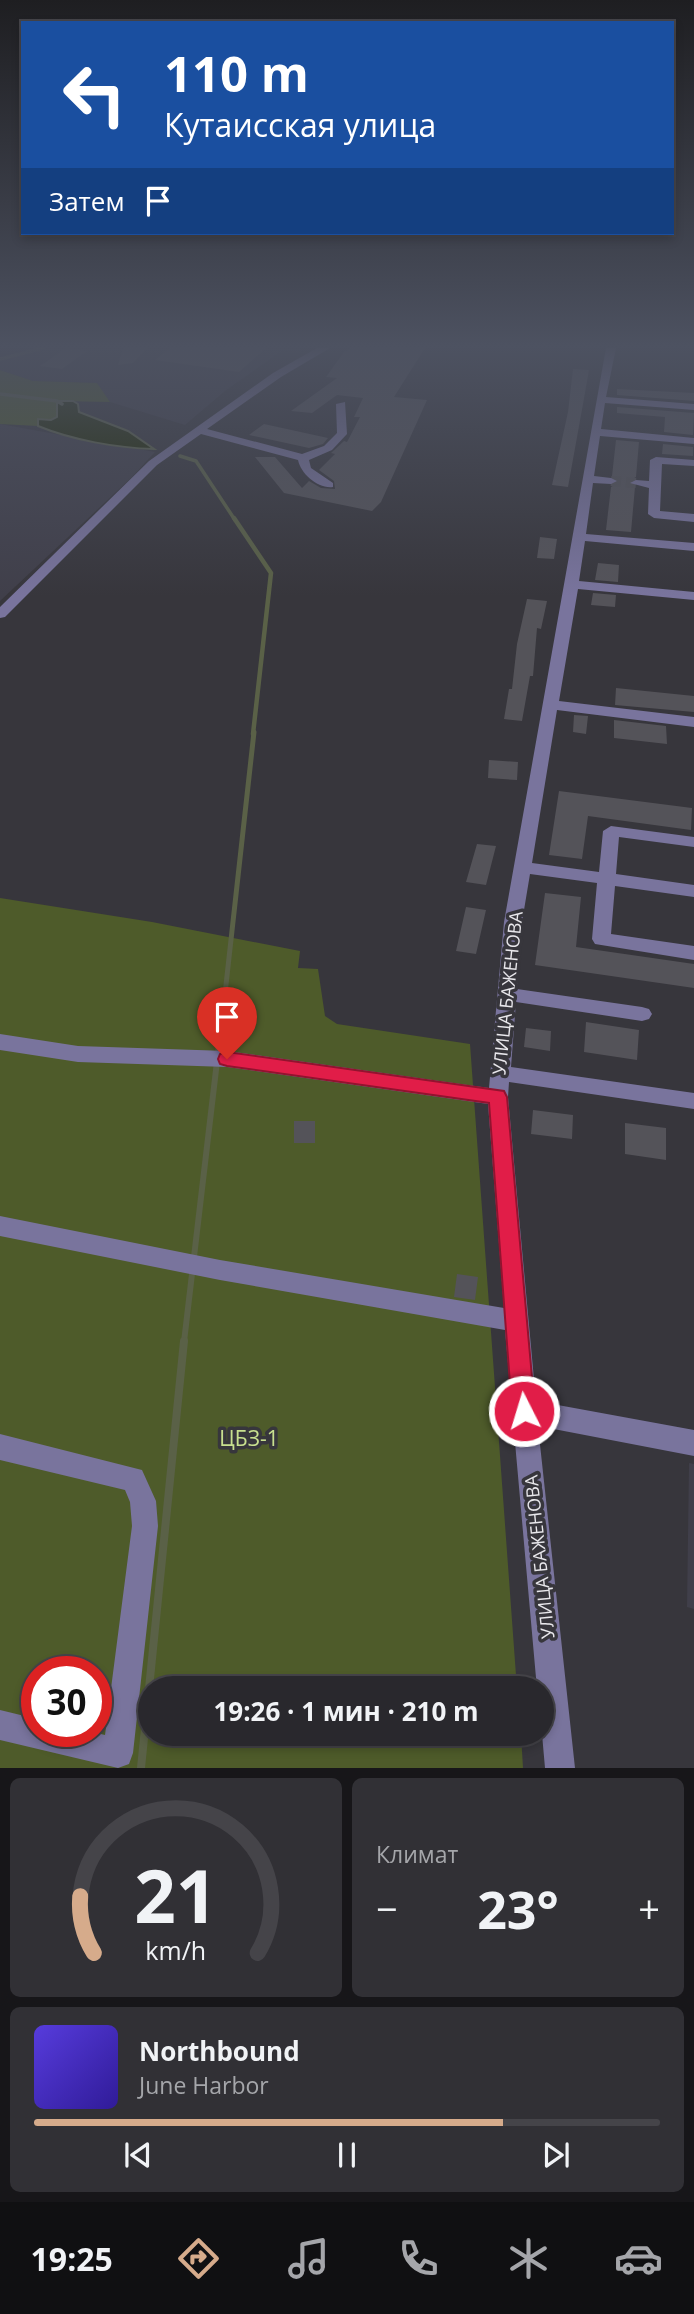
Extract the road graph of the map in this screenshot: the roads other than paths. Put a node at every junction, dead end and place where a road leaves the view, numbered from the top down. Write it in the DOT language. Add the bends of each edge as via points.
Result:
graph roads {
  1 [pos="201,431"];
  2 [pos="342,431"];
  3 [pos="595,432"];
  4 [pos="694,441"];
  5 [pos="303,458"];
  6 [pos="694,463"];
  7 [pos="588,479"];
  8 [pos="611,481"];
  9 [pos="636,483"];
  10 [pos="329,485"];
  11 [pos="655,485"];
  12 [pos="694,518"];
  13 [pos="579,537"];
  14 [pos="694,547"];
  15 [pos="572,584"];
  16 [pos="694,596"];
  17 [pos="0,614"];
  18 [pos="552,705"];
  19 [pos="694,722"];
  20 [pos="694,842"];
  21 [pos="522,867"];
  22 [pos="607,879"];
  23 [pos="694,891"];
  24 [pos="694,953"];
  25 [pos="506,994"];
  26 [pos="642,1014"];
  27 [pos="0,1042"];
  28 [pos="498,1085"];
  29 [pos="694,1101"];
  30 [pos="0,1226"];
  31 [pos="515,1321"];
  32 [pos="524,1411"];
  33 [pos="694,1443"];
  34 [pos="0,1447"];
  35 [pos="0,1725"];
  36 [pos="117,1760"];
  37 [pos="561,1768"];
  1 -- 5 [label="street"];
  1 -- 17 [label="street" via="153,463"];
  2 -- 5 [label="street" via="328,448"];
  3 -- 4 [label="street"];
  3 -- 7 [label="street, УЛИЦА БАЖЕНОВА"];
  5 -- 10 [label="street" via="306,470"];
  6 -- 11 [label="street" via="656,460"];
  7 -- 8 [label="street"];
  7 -- 13 [label="street, УЛИЦА БАЖЕНОВА"];
  9 -- 11 [label="street"];
  11 -- 12 [label="street" via="654,514"];
  13 -- 14 [label="street"];
  13 -- 15 [label="street, УЛИЦА БАЖЕНОВА"];
  15 -- 16 [label="street"];
  15 -- 18 [label="street, УЛИЦА БАЖЕНОВА"];
  18 -- 19 [label="street"];
  18 -- 21 [label="street, УЛИЦА БАЖЕНОВА"];
  20 -- 22 [label="street" via="611,831"];
  21 -- 22 [label="street"];
  21 -- 25 [label="street, УЛИЦА БАЖЕНОВА"];
  22 -- 23 [label="street"];
  22 -- 24 [label="street" via="601,939"];
  25 -- 26 [label="street"];
  25 -- 28 [label="street, УЛИЦА БАЖЕНОВА"];
  27 -- 28 [label="street" via="78,1054 216,1058"];
  28 -- 29 [label="street"];
  28 -- 31 [label="street, УЛИЦА БАЖЕНОВА"];
  30 -- 31 [label="street" via="219,1270"];
  31 -- 32 [label="street, УЛИЦА БАЖЕНОВА"];
  32 -- 33 [label="street"];
  32 -- 37 [label="street, УЛИЦА БАЖЕНОВА"];
  34 -- 36 [label="street" via="133,1479 143,1501 145,1526"];
  35 -- 36 [label="street"];
}
